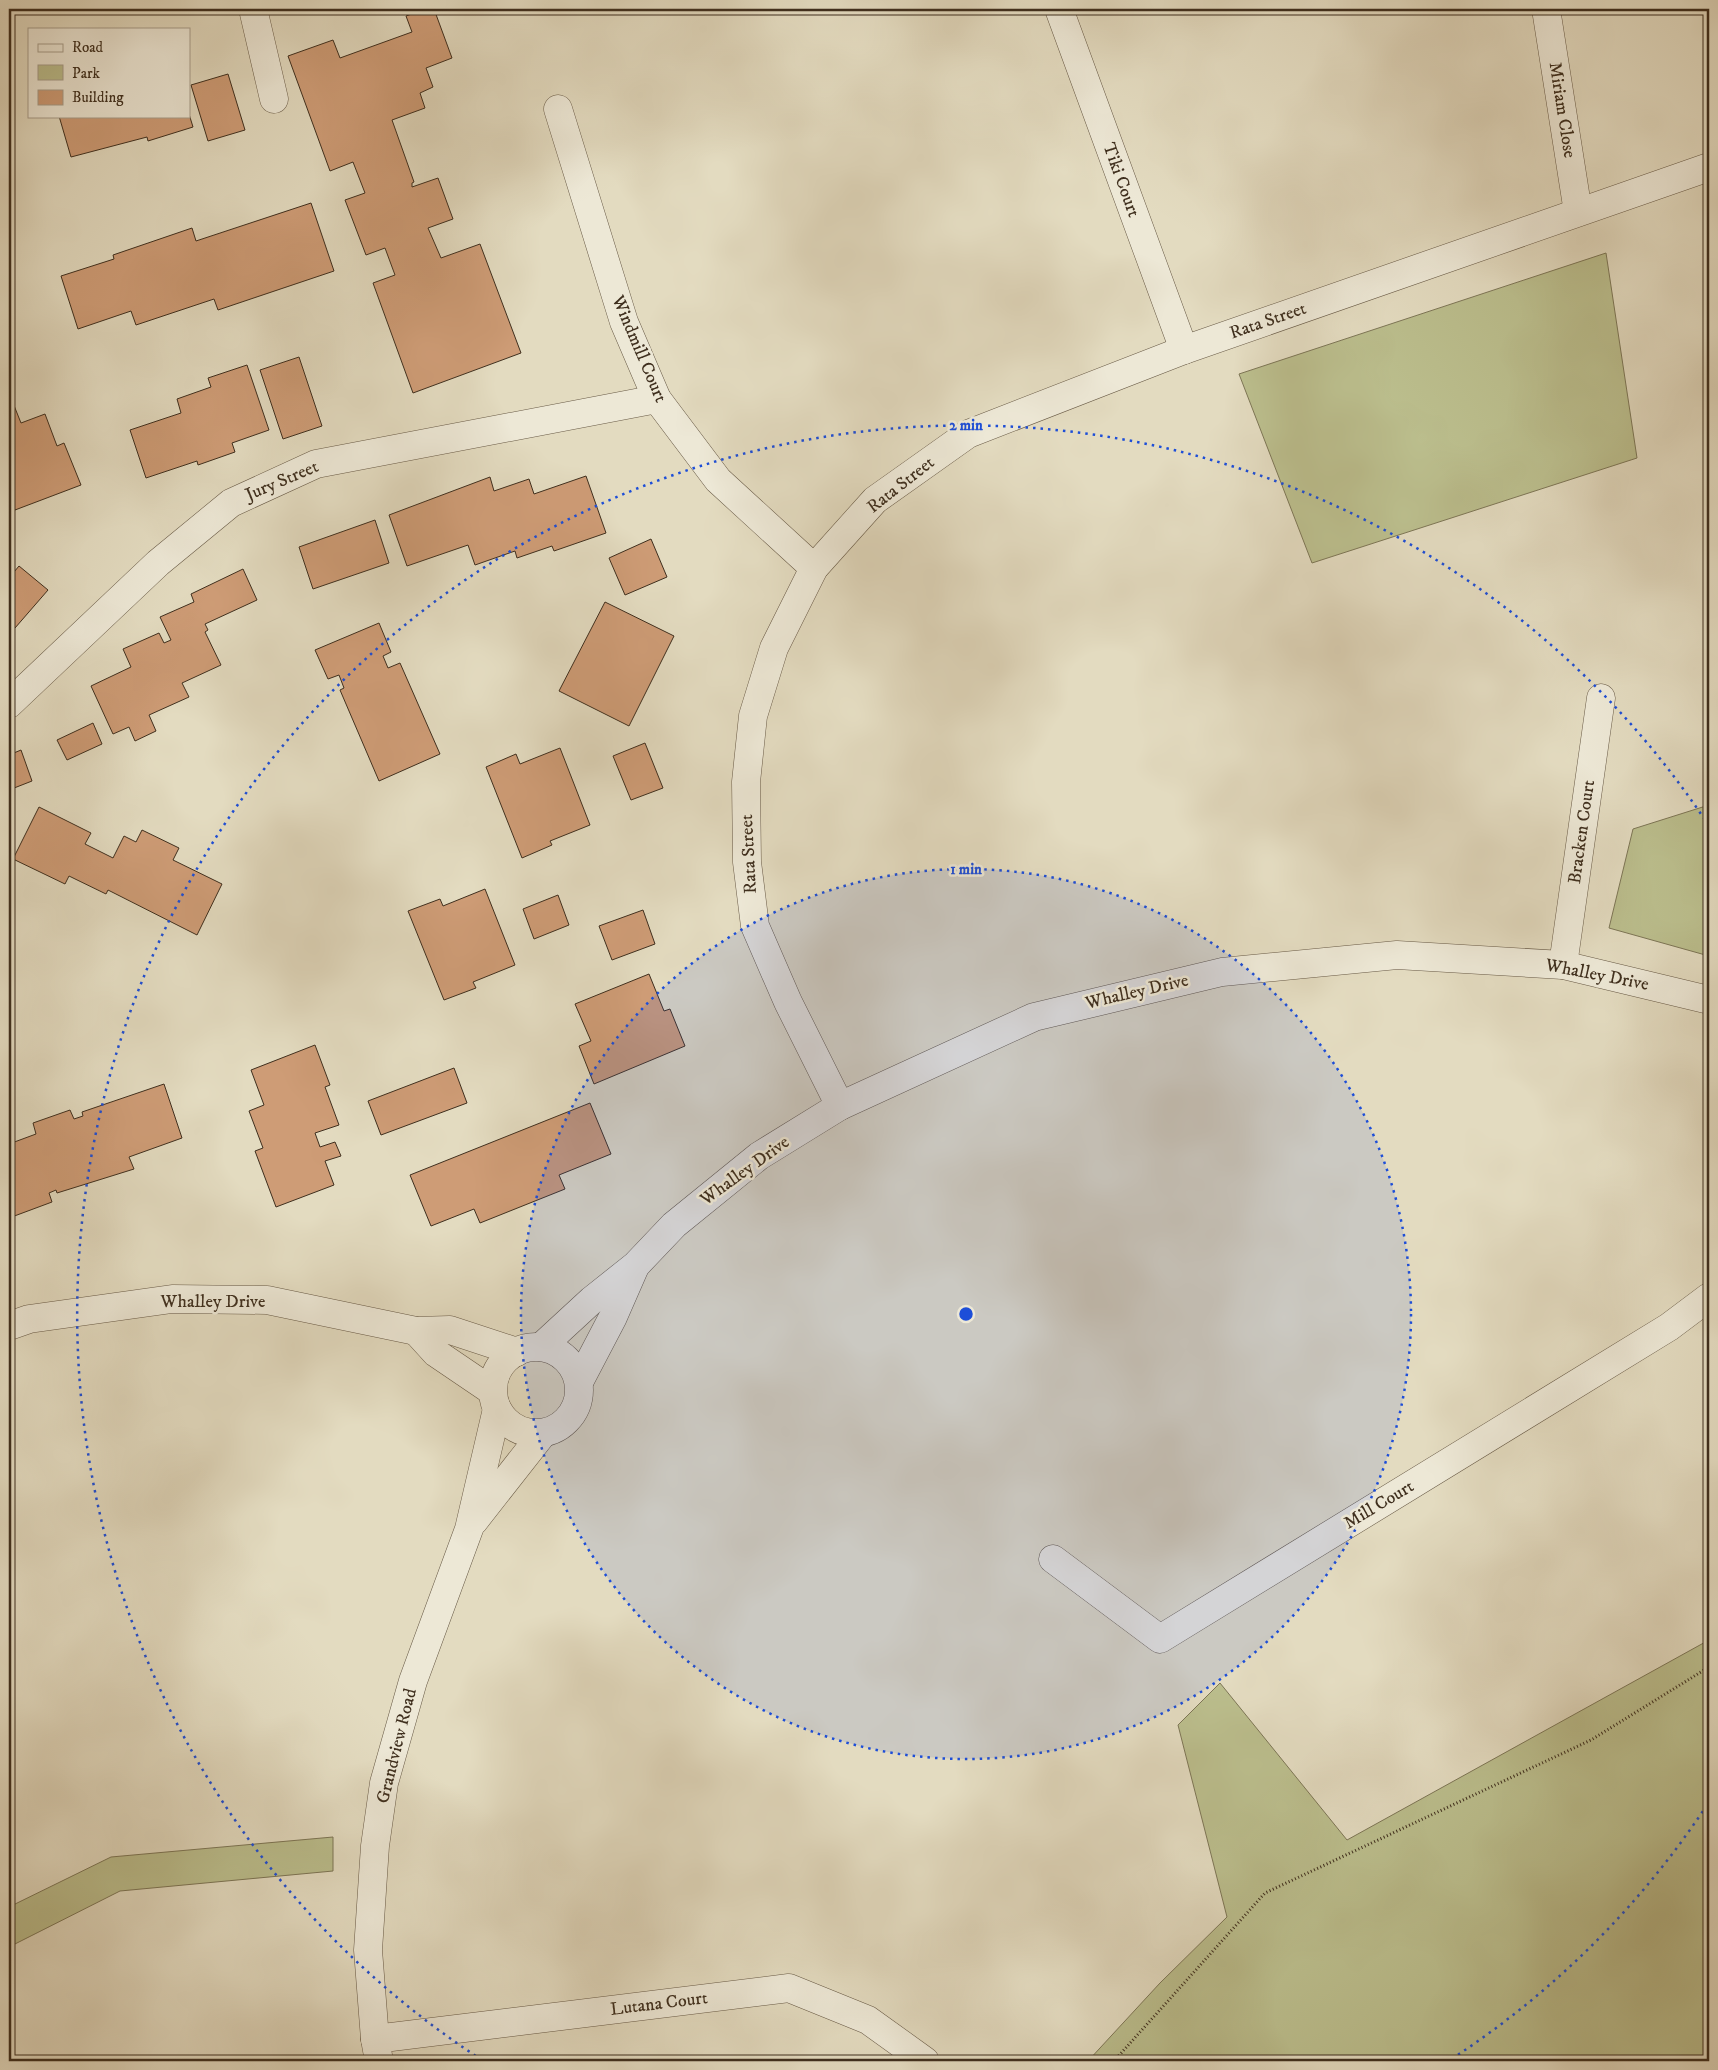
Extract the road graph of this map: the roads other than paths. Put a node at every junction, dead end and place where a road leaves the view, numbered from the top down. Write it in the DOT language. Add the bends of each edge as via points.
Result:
graph roads {
  1 [pos="253,9"];
  2 [pos="1059,9"];
  3 [pos="1546,9"];
  4 [pos="274,99"];
  5 [pos="558,109"];
  6 [pos="1709,167"];
  7 [pos="1578,212"];
  8 [pos="1184,350"];
  9 [pos="657,399"];
  10 [pos="814,568"];
  11 [pos="1601,698"];
  12 [pos="9,704"];
  13 [pos="1563,965"];
  14 [pos="1709,1000"];
  15 [pos="840,1106"];
  16 [pos="636,1265"];
  17 [pos="1709,1298"];
  18 [pos="9,1326"];
  19 [pos="416,1331"];
  20 [pos="529,1349"];
  21 [pos="579,1382"];
  22 [pos="494,1400"];
  23 [pos="543,1434"];
  24 [pos="469,1529"];
  25 [pos="1053,1559"];
  26 [pos="377,2050"];
  27 [pos="925,2061"];
  1 -- 4 [label="street"];
  2 -- 8 [label="street, Tiki Court"];
  3 -- 7 [label="street, Miriam Close"];
  5 -- 9 [label="street, Windmill Court" via="624,322"];
  6 -- 7 [label="street, Rata Street"];
  7 -- 8 [label="street, Rata Street"];
  8 -- 10 [label="street, Rata Street" via="968,434 875,500"];
  9 -- 10 [label="street, Windmill Court" via="718,480"];
  9 -- 12 [label="street, Jury Street" via="316,464 231,503 158,563"];
  10 -- 15 [label="street, Rata Street" via="774,648 753,716 746,782 747,862 755,926 788,1002"];
  11 -- 13 [label="street, Bracken Court"];
  13 -- 14 [label="street, Whalley Drive"];
  13 -- 15 [label="street, Whalley Drive" via="1397,955 1222,972 1034,1016"];
  15 -- 16 [label="street, Whalley Drive" via="759,1156 674,1225"];
  16 -- 20 [label="street, Whalley Drive"];
  16 -- 21 [label="street, Whalley Drive"];
  17 -- 25 [label="street, Mill Court" via="1660,1333 1160,1639"];
  18 -- 19 [label="street, Whalley Drive" via="29,1319 172,1299 267,1300"];
  19 -- 20 [label="street, Whalley Drive" via="450,1330"];
  19 -- 22 [label="street" via="436,1353"];
  20 -- 21 [label="street" via="554,1351 565,1358"];
  20 -- 22 [label="street" via="499,1367"];
  21 -- 23 [label="street" via="575,1409 568,1420"];
  22 -- 23 [label="street" via="511,1426 532,1434"];
  22 -- 24 [label="street, Grandview Road"];
  23 -- 24 [label="street, Grandview Road"];
  24 -- 26 [label="street, Grandview Road" via="413,1681 384,1783 375,1846 368,1950"];
  26 -- 27 [label="street, Lutana Court" via="789,1988 868,2020"];
}
